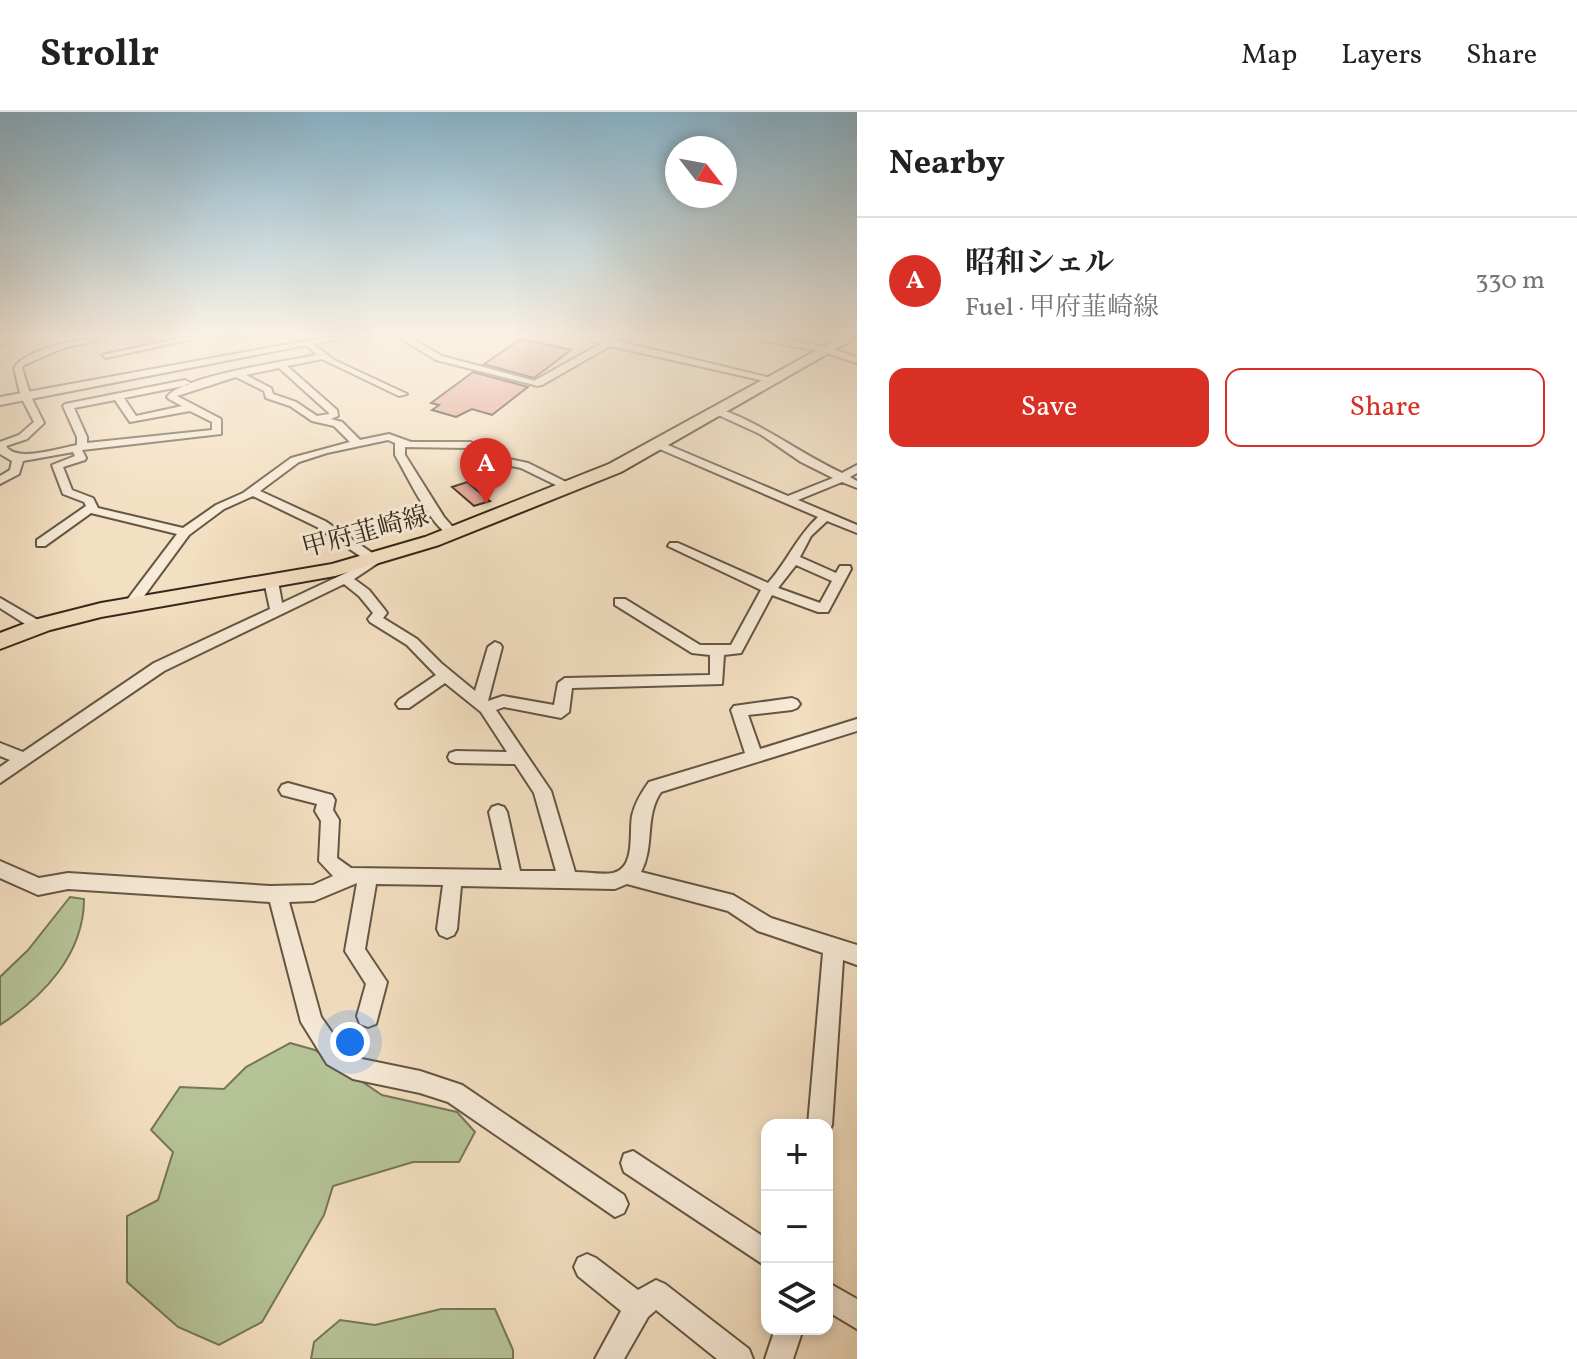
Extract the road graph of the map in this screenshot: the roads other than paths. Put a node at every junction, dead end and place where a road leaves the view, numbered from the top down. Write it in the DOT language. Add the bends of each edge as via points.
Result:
graph roads {
  1 [pos="30,396"];
  2 [pos="118,396"];
  3 [pos="173,396"];
  4 [pos="270,396"];
  5 [pos="316,396"];
  6 [pos="741,396"];
  7 [pos="26,397"];
  8 [pos="0,401"];
  9 [pos="193,407"];
  10 [pos="717,411"];
  11 [pos="133,420"];
  12 [pos="322,420"];
  13 [pos="130,442"];
  14 [pos="356,442"];
  15 [pos="400,443"];
  16 [pos="0,445"];
  17 [pos="659,445"];
  18 [pos="79,448"];
  19 [pos="18,459"];
  20 [pos="857,468"];
  21 [pos="842,478"];
  22 [pos="0,481"];
  23 [pos="857,485"];
  24 [pos="570,488"];
  25 [pos="252,491"];
  26 [pos="787,500"];
  27 [pos="92,507"];
  28 [pos="824,517"];
  29 [pos="857,529"];
  30 [pos="185,532"];
  31 [pos="452,533"];
  32 [pos="41,543"];
  33 [pos="674,546"];
  34 [pos="793,559"];
  35 [pos="374,560"];
  36 [pos="344,578"];
  37 [pos="271,581"];
  38 [pos="770,589"];
  39 [pos="0,602"];
  40 [pos="620,602"];
  41 [pos="131,604"];
  42 [pos="277,610"];
  43 [pos="38,626"];
  44 [pos="0,641"];
  45 [pos="495,647"];
  46 [pos="717,650"];
  47 [pos="446,675"];
  48 [pos="404,704"];
  49 [pos="792,704"];
  50 [pos="483,706"];
  51 [pos="857,725"];
  52 [pos="0,749"];
  53 [pos="754,756"];
  54 [pos="456,757"];
  55 [pos="519,758"];
  56 [pos="23,759"];
  57 [pos="0,776"];
  58 [pos="288,790"];
  59 [pos="498,812"];
  60 [pos="0,869"];
  61 [pos="358,876"];
  62 [pos="453,877"];
  63 [pos="629,877"];
  64 [pos="513,879"];
  65 [pos="568,880"];
  66 [pos="277,894"];
  67 [pos="447,929"];
  68 [pos="834,947"];
  69 [pos="857,955"];
  70 [pos="368,1016"];
  71 [pos="820,1119"];
  72 [pos="633,1163"];
  73 [pos="615,1204"];
  74 [pos="761,1248"];
  75 [pos="587,1267"];
  76 [pos="833,1299"];
  77 [pos="638,1307"];
  78 [pos="857,1315"];
  79 [pos="787,1335"];
  80 [pos="609,1359"];
  81 [pos="739,1359"];
  82 [pos="779,1359"];
  1 -- 7 [label="street"];
  2 -- 11 [label="street"];
  2 -- 18 [label="street" via="68,406 82,437"];
  3 -- 9 [label="street"];
  4 -- 12 [label="street"];
  5 -- 12 [label="street" via="334,412"];
  6 -- 10 [label="main road, 甲府韮崎線"];
  7 -- 8 [label="street"];
  7 -- 16 [label="street" via="39,423 23,437"];
  9 -- 11 [label="street"];
  9 -- 13 [label="street" via="217,421 217,432"];
  10 -- 17 [label="main road, 甲府韮崎線"];
  10 -- 21 [label="street"];
  11 -- 13 [label="street"];
  12 -- 14 [label="street" via="338,424"];
  13 -- 18 [label="street"];
  14 -- 15 [label="street" via="389,437"];
  14 -- 25 [label="street" via="295,460"];
  15 -- 24 [label="street" via="471,445 481,457 524,465"];
  15 -- 31 [label="street" via="400,455"];
  16 -- 19 [label="street" via="5,454"];
  17 -- 24 [label="main road, 甲府韮崎線"];
  17 -- 26 [label="street"];
  18 -- 19 [label="street"];
  18 -- 27 [label="street" via="81,458 57,465 67,492 89,500"];
  19 -- 22 [label="street" via="15,472"];
  20 -- 21 [label="street"];
  21 -- 23 [label="street"];
  21 -- 26 [label="street"];
  24 -- 31 [label="main road, 甲府韮崎線"];
  25 -- 30 [label="street"];
  25 -- 35 [label="street" via="321,524"];
  26 -- 28 [label="street"];
  27 -- 30 [label="street"];
  27 -- 32 [label="street"];
  28 -- 29 [label="street"];
  28 -- 34 [label="street" via="806,534"];
  30 -- 41 [label="street"];
  31 -- 35 [label="main road, 甲府韮崎線"];
  33 -- 38 [label="street"];
  34 -- 38 [label="street"];
  34 -- 38 [label="street" via="842,574 823,609"];
  35 -- 36 [label="street"];
  35 -- 37 [label="main road, 甲府韮崎線"];
  36 -- 42 [label="street"];
  36 -- 47 [label="street" via="380,613 375,619 412,642"];
  37 -- 41 [label="main road, 甲府韮崎線"];
  37 -- 42 [label="street"];
  38 -- 46 [label="street" via="736,650"];
  39 -- 43 [label="street"];
  40 -- 46 [label="street" via="697,650"];
  41 -- 43 [label="main road, 甲府韮崎線"];
  42 -- 56 [label="street" via="159,667"];
  43 -- 44 [label="main road, 甲府韮崎線"];
  45 -- 50 [label="street"];
  46 -- 50 [label="street" via="717,680 565,683 561,712 503,701"];
  47 -- 48 [label="street"];
  47 -- 50 [label="street"];
  49 -- 53 [label="street" via="739,710"];
  50 -- 55 [label="street"];
  51 -- 53 [label="street"];
  52 -- 56 [label="street"];
  53 -- 63 [label="street" via="655,787 640,809 638,857"];
  54 -- 55 [label="street"];
  55 -- 65 [label="street" via="542,791"];
  56 -- 57 [label="street"];
  58 -- 61 [label="street" via="326,800 328,861"];
  59 -- 64 [label="street"];
  60 -- 66 [label="street" via="38,887 68,881"];
  61 -- 62 [label="street"];
  61 -- 66 [label="street" via="314,893"];
  61 -- 70 [label="street" via="355,951 377,982"];
  62 -- 64 [label="street"];
  62 -- 67 [label="street"];
  63 -- 65 [label="street"];
  63 -- 68 [label="street" via="733,904 765,925"];
  64 -- 65 [label="street"];
  66 -- 73 [label="street" via="312,1022 335,1056 353,1068 454,1093"];
  68 -- 69 [label="street"];
  68 -- 71 [label="street"];
  72 -- 74 [label="street"];
  75 -- 77 [label="street"];
  76 -- 78 [label="street"];
  77 -- 80 [label="street"];
  77 -- 81 [label="street" via="656,1293"];
  79 -- 82 [label="street"];
}
